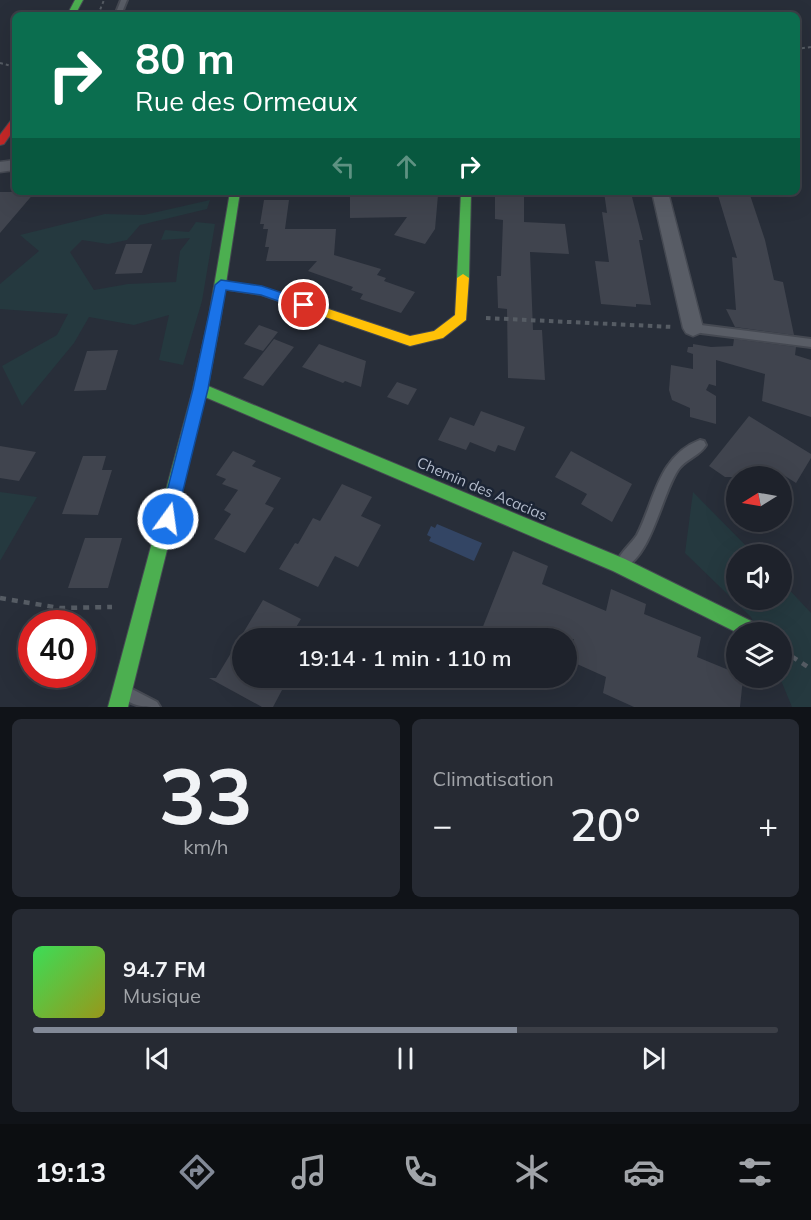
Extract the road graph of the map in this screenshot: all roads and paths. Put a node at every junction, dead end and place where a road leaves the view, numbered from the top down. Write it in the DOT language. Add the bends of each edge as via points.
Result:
graph roads {
  1 [pos="12,126"];
  2 [pos="0,142"];
  3 [pos="236,195"];
  4 [pos="466,195"];
  5 [pos="661,195"];
  6 [pos="221,285"];
  7 [pos="461,317"];
  8 [pos="693,328"];
  9 [pos="811,343"];
  10 [pos="200,389"];
  11 [pos="700,445"];
  12 [pos="620,565"];
  13 [pos="0,598"];
  14 [pos="146,607"];
  15 [pos="735,622"];
  16 [pos="792,657"];
  17 [pos="811,669"];
  18 [pos="122,691"];
  19 [pos="118,707"];
  20 [pos="152,707"];
  1 -- 2 [label="street"];
  3 -- 6 [label="street"];
  4 -- 7 [label="street"];
  5 -- 8 [label="street"];
  6 -- 7 [label="street" via="262,291 410,341 442,334"];
  6 -- 10 [label="street"];
  7 -- 8 [label="path"];
  8 -- 9 [label="lane"];
  10 -- 12 [label="street, Chemin des Acacias"];
  10 -- 14 [label="street"];
  11 -- 12 [label="lane" via="675,463 633,554"];
  12 -- 15 [label="street, Chemin des Acacias"];
  13 -- 14 [label="path" via="60,608"];
  14 -- 18 [label="street"];
  16 -- 17 [label="path"];
  18 -- 19 [label="street"];
  18 -- 20 [label="lane"];
}
